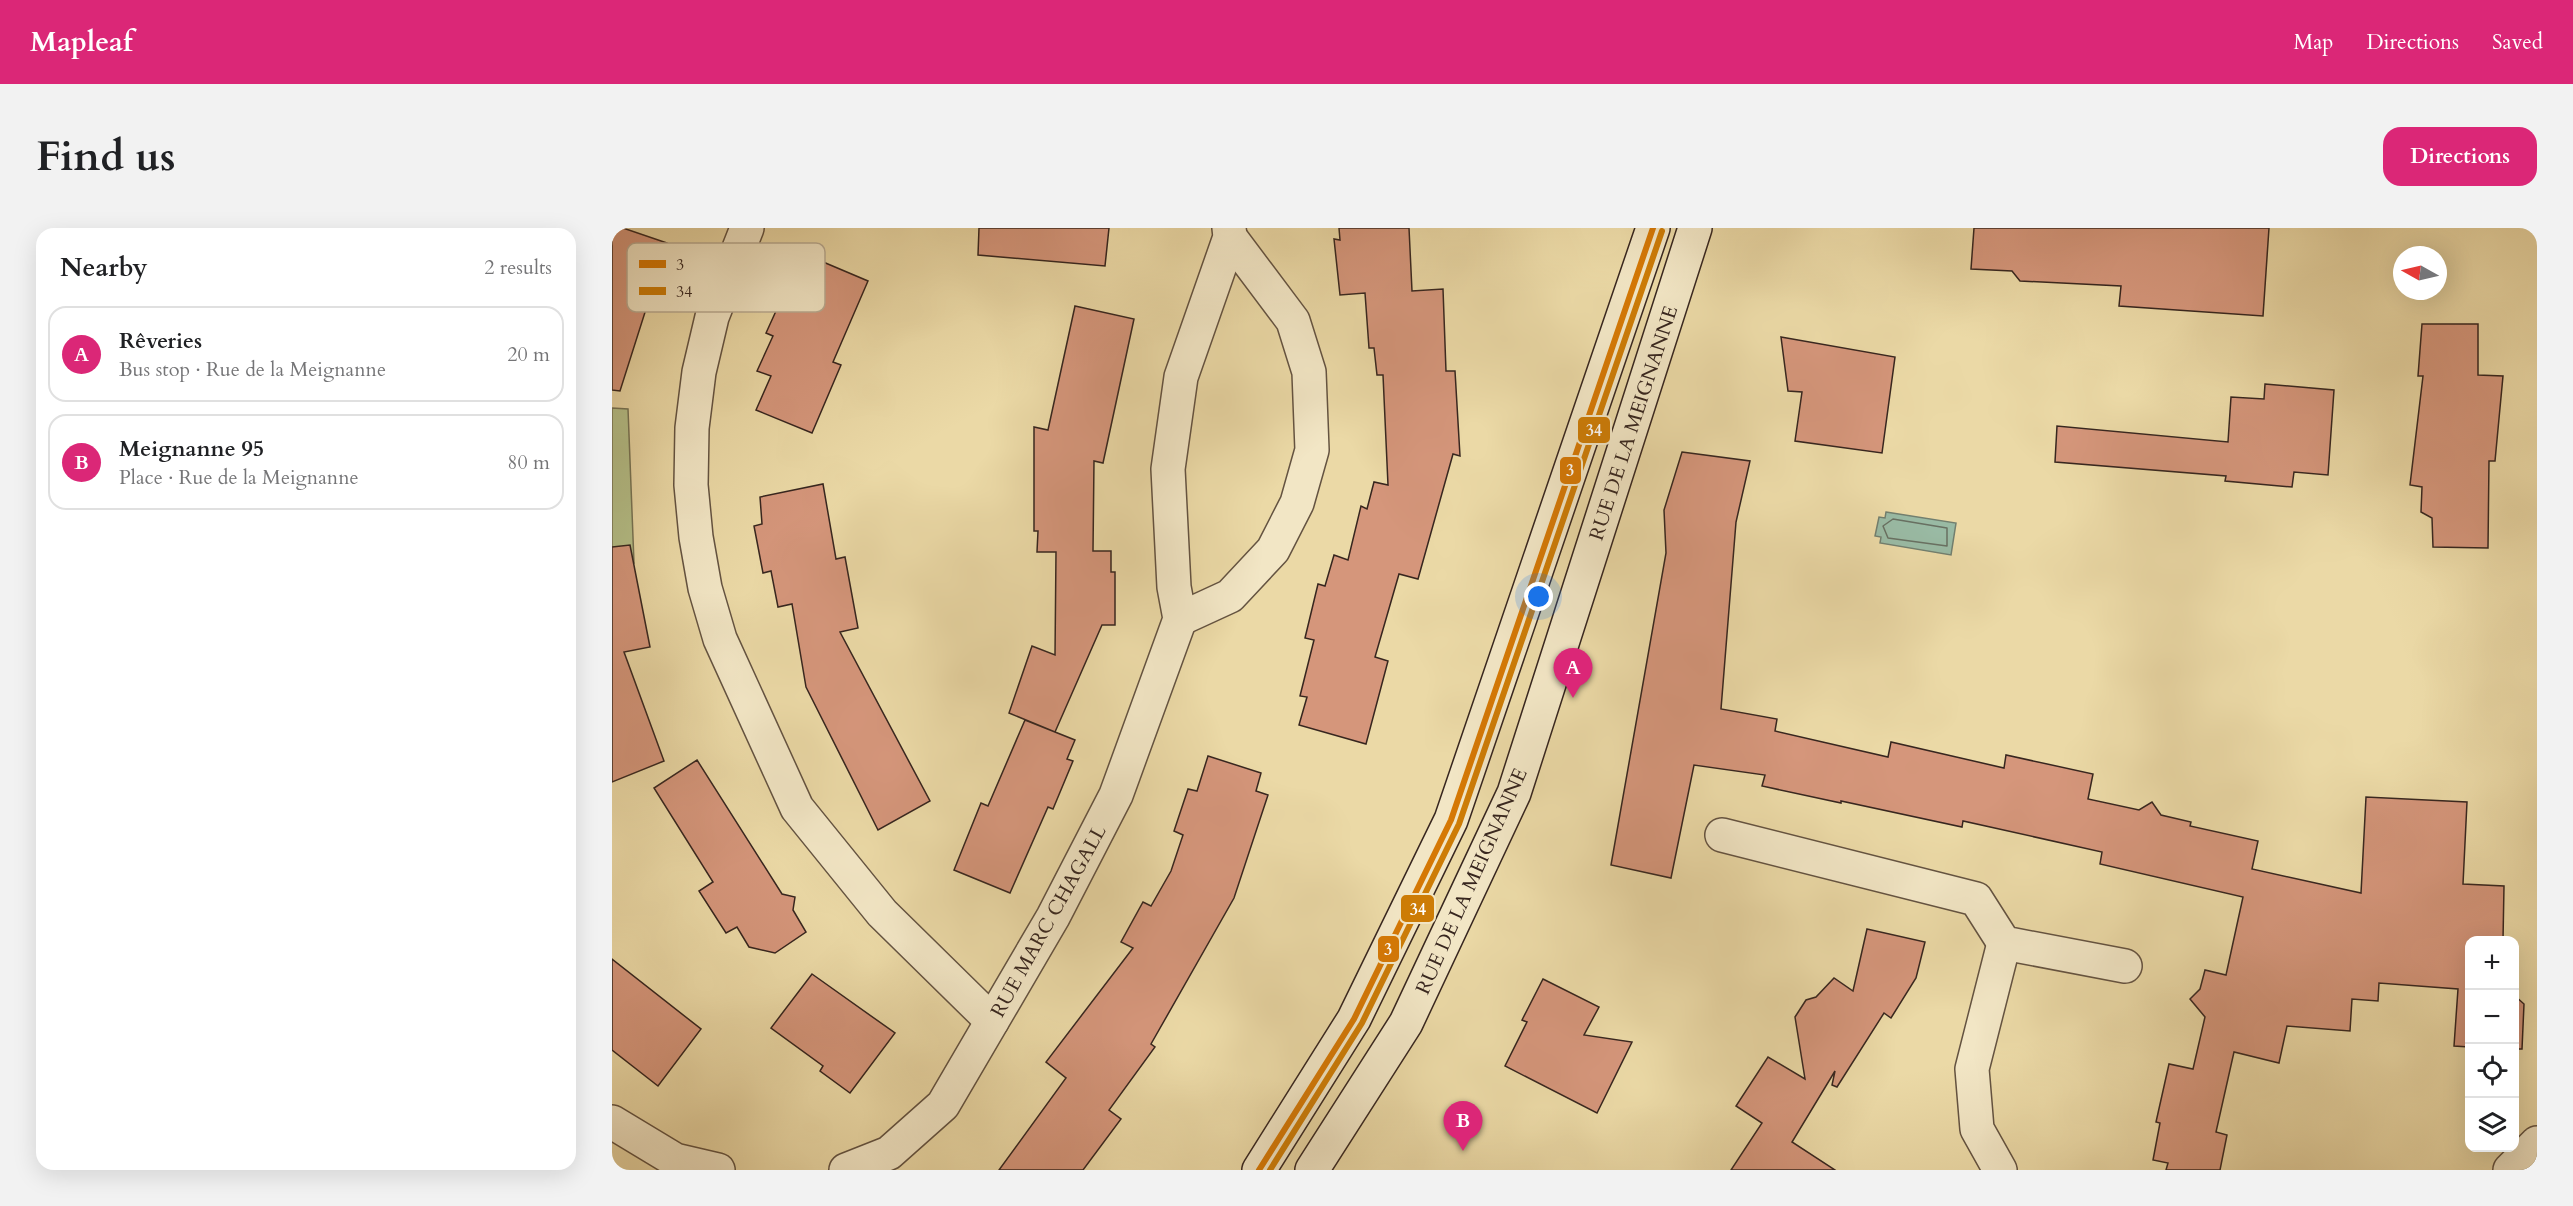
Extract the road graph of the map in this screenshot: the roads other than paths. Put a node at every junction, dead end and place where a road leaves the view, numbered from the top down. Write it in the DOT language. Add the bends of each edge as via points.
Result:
graph roads {
  1 [pos="747,228"];
  2 [pos="1653,228"];
  3 [pos="1695,228"];
  4 [pos="1229,233"];
  5 [pos="741,243"];
  6 [pos="714,312"];
  7 [pos="1180,619"];
  8 [pos="1722,835"];
  9 [pos="2004,943"];
  10 [pos="2125,966"];
  11 [pos="992,1021"];
  12 [pos="612,1122"];
  13 [pos="2537,1143"];
  14 [pos="718,1170"];
  15 [pos="846,1170"];
  16 [pos="1259,1170"];
  17 [pos="1312,1170"];
  18 [pos="2000,1170"];
  19 [pos="2510,1170"];
  1 -- 5 [label="street"];
  2 -- 16 [label="street" via="1451,820 1354,1019"];
  3 -- 17 [label="street, RUE DE LA MEIGNANNE" via="1514,793 1406,1023"];
  4 -- 7 [label="street" via="1181,377 1170,458 1174,587"];
  4 -- 7 [label="street" via="1293,321 1309,372 1312,450 1297,503 1273,550 1230,596"];
  6 -- 11 [label="street" via="699,372 692,428 691,485 705,588 720,639 797,808 882,913"];
  7 -- 11 [label="street, RUE MARC CHAGALL" via="1116,795 1053,918"];
  8 -- 9 [label="street" via="1976,899"];
  9 -- 10 [label="street"];
  9 -- 18 [label="street" via="1972,1069 1977,1129"];
  11 -- 15 [label="street, RUE MARC CHAGALL" via="943,1106 890,1153"];
  12 -- 14 [label="street" via="675,1160"];
  13 -- 19 [label="street"];
}
